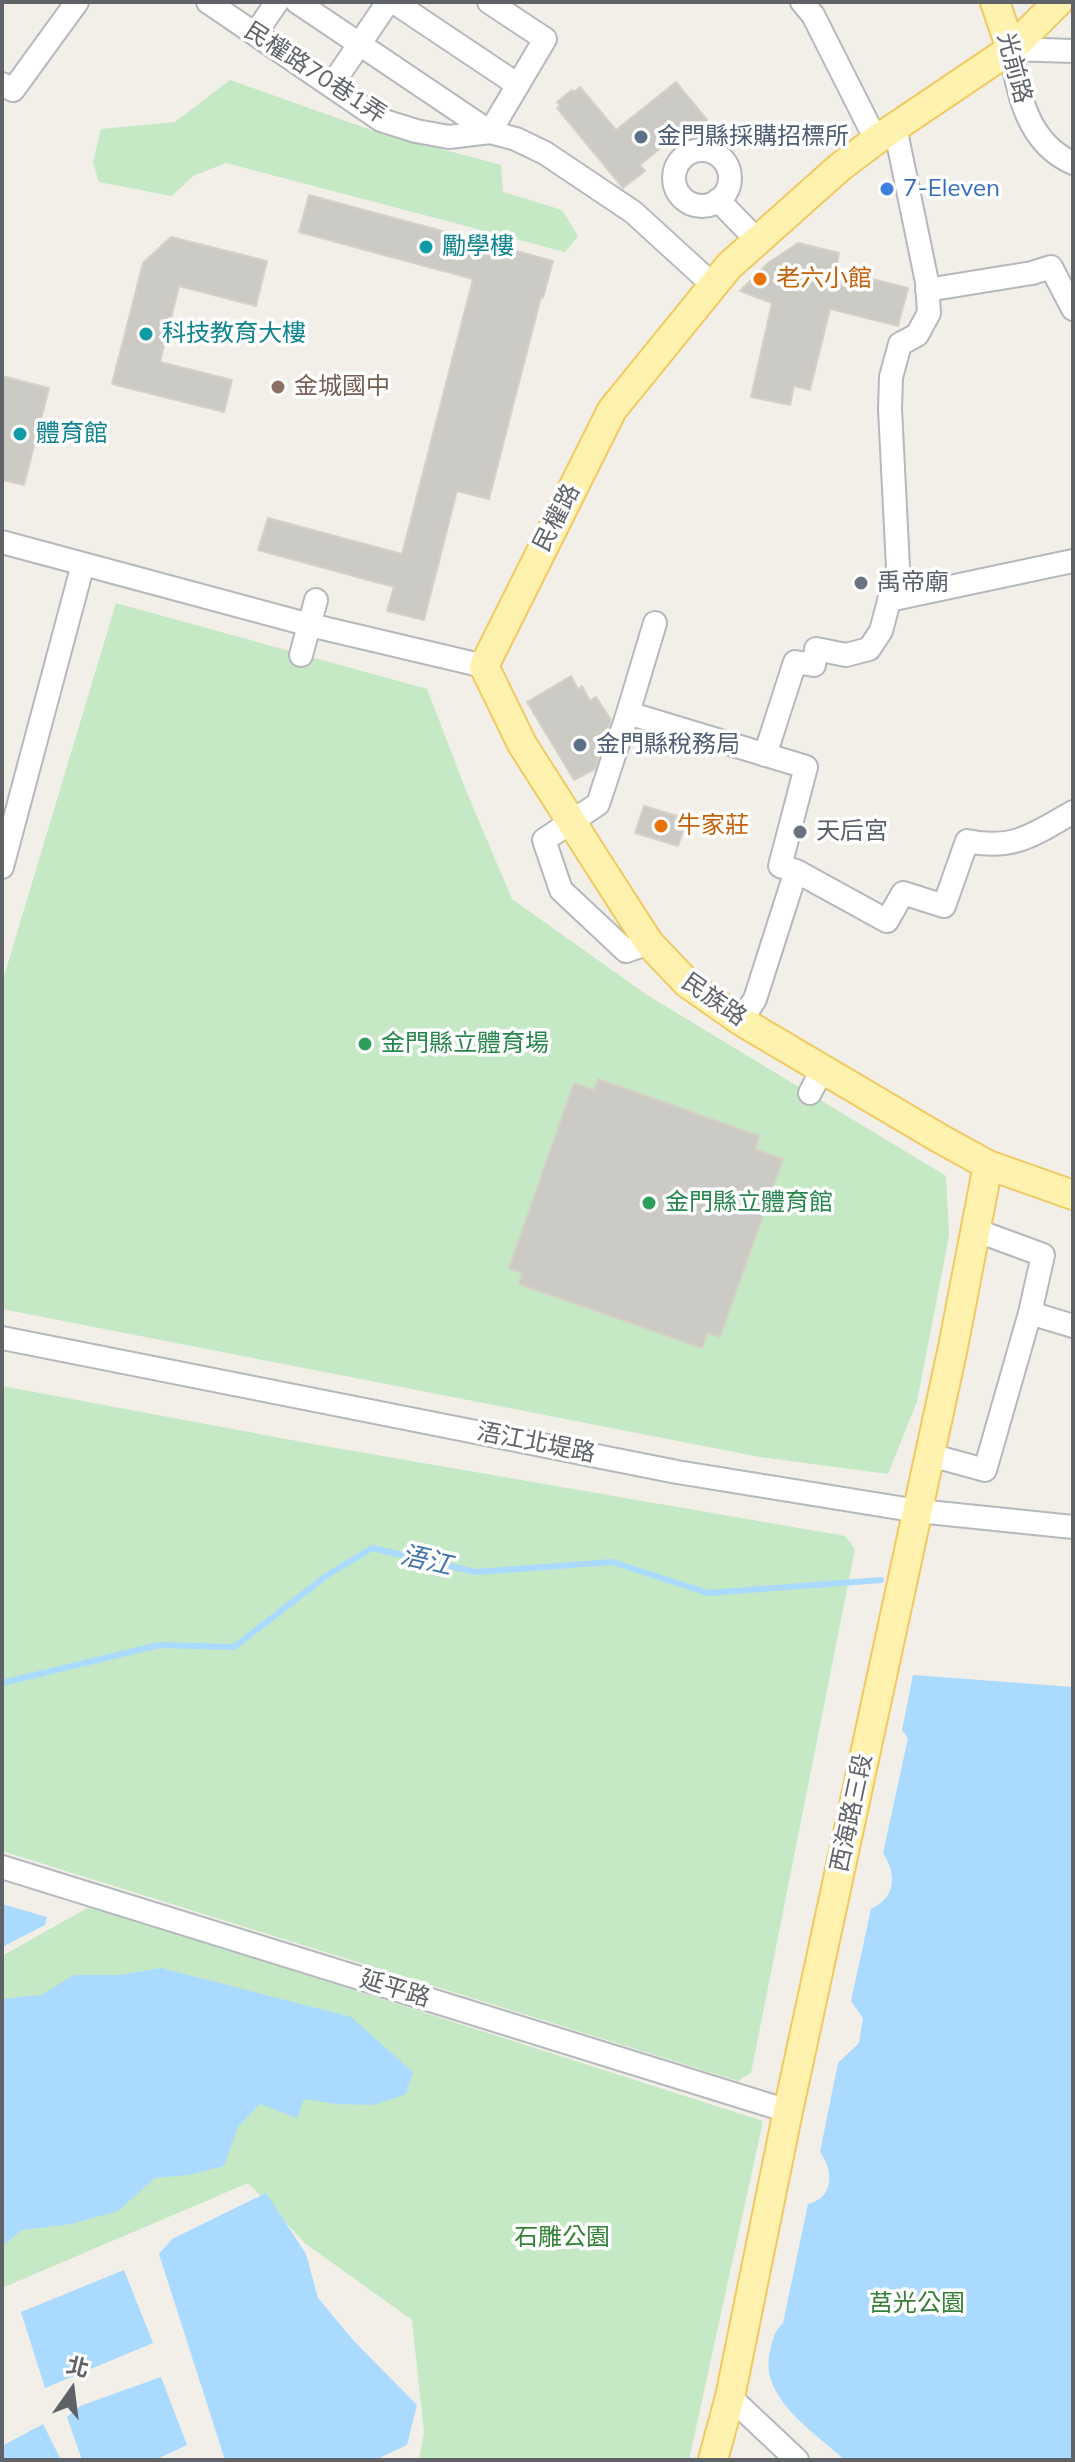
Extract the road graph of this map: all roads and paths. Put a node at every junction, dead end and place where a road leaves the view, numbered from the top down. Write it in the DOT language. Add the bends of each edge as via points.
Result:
graph roads {
  1 [pos="77,2"];
  2 [pos="208,2"];
  3 [pos="277,2"];
  4 [pos="297,2"];
  5 [pos="391,2"];
  6 [pos="489,2"];
  7 [pos="802,2"];
  8 [pos="995,2"];
  9 [pos="1058,2"];
  10 [pos="255,34"];
  11 [pos="360,44"];
  12 [pos="1011,49"];
  13 [pos="1073,51"];
  14 [pos="2,84"];
  15 [pos="518,85"];
  16 [pos="331,86"];
  17 [pos="490,132"];
  18 [pos="885,133"];
  19 [pos="1073,163"];
  20 [pos="718,200"];
  21 [pos="757,240"];
  22 [pos="713,285"];
  23 [pos="927,290"];
  24 [pos="1073,309"];
  25 [pos="2,542"];
  26 [pos="1073,561"];
  27 [pos="83,564"];
  28 [pos="316,600"];
  29 [pos="889,600"];
  30 [pos="655,623"];
  31 [pos="310,625"];
  32 [pos="301,655"];
  33 [pos="484,666"];
  34 [pos="628,713"];
  35 [pos="765,755"];
  36 [pos="1073,812"];
  37 [pos="571,822"];
  38 [pos="2,867"];
  39 [pos="796,871"];
  40 [pos="649,943"];
  41 [pos="741,1021"];
  42 [pos="988,1165"];
  43 [pos="1073,1195"];
  44 [pos="975,1230"];
  45 [pos="1030,1313"];
  46 [pos="1073,1326"];
  47 [pos="2,1338"];
  48 [pos="930,1455"];
  49 [pos="918,1511"];
  50 [pos="1073,1527"];
  51 [pos="2,1867"];
  52 [pos="788,2111"];
  53 [pos="730,2397"];
  54 [pos="713,2460"];
  55 [pos="797,2460"];
  1 -- 14 [label="street" via="13,90"];
  2 -- 10 [label="street, 民權路70巷1弄"];
  3 -- 10 [label="street"];
  4 -- 11 [label="street"];
  5 -- 11 [label="street"];
  5 -- 15 [label="street"];
  6 -- 15 [label="street" via="545,39"];
  7 -- 18 [label="street"];
  8 -- 12 [label="main road, 光前路"];
  9 -- 12 [label="main road, 民權路"];
  10 -- 16 [label="street, 民權路70巷1弄"];
  11 -- 16 [label="street"];
  11 -- 17 [label="street"];
  12 -- 13 [label="street"];
  12 -- 18 [label="main road, 民權路"];
  12 -- 19 [label="street, 光前路" via="1025,111 1042,139"];
  15 -- 17 [label="street"];
  16 -- 17 [label="street, 民權路70巷1弄" via="381,120 416,131 449,137"];
  17 -- 22 [label="street, 民權路70巷1弄" via="528,144 600,188"];
  18 -- 21 [label="main road, 民權路"];
  18 -- 23 [label="street"];
  20 -- 21 [label="street"];
  21 -- 22 [label="main road, 民權路"];
  22 -- 33 [label="main road, 民權路" via="612,410"];
  23 -- 24 [label="street" via="1051,267"];
  23 -- 29 [label="street" via="929,313 917,335 900,344 891,377 898,567"];
  25 -- 27 [label="street"];
  26 -- 29 [label="street"];
  27 -- 31 [label="street"];
  27 -- 38 [label="street"];
  28 -- 31 [label="street"];
  29 -- 35 [label="street" via="881,631 869,649 846,655 816,649 814,665 795,662"];
  30 -- 34 [label="street"];
  31 -- 32 [label="street"];
  31 -- 33 [label="street"];
  33 -- 37 [label="main road, 民族路" via="522,744"];
  34 -- 35 [label="street"];
  34 -- 37 [label="street" via="598,804"];
  35 -- 39 [label="street" via="806,767 780,866"];
  36 -- 39 [label="street" via="1003,845 967,841 944,906 903,893 887,921"];
  37 -- 40 [label="main road, 民族路"];
  37 -- 40 [label="street" via="544,840 561,890 626,951"];
  39 -- 41 [label="street" via="755,999"];
  40 -- 41 [label="main road, 民族路" via="687,983"];
  41 -- 42 [label="main road, 民族路" via="817,1081"];
  42 -- 43 [label="main road, 民族路"];
  42 -- 44 [label="main road, 西海路三段"];
  44 -- 45 [label="street" via="1043,1255"];
  44 -- 48 [label="main road, 西海路三段"];
  45 -- 46 [label="street"];
  45 -- 48 [label="street" via="985,1470"];
  47 -- 49 [label="street, 浯江北堤路" via="677,1472"];
  48 -- 49 [label="main road, 西海路三段"];
  49 -- 50 [label="street, 浯江北堤路"];
  49 -- 52 [label="main road, 西海路三段"];
  51 -- 52 [label="street, 延平路"];
  52 -- 53 [label="main road, 西海路三段"];
  53 -- 54 [label="main road, 西海路三段"];
  53 -- 55 [label="street"];
}
